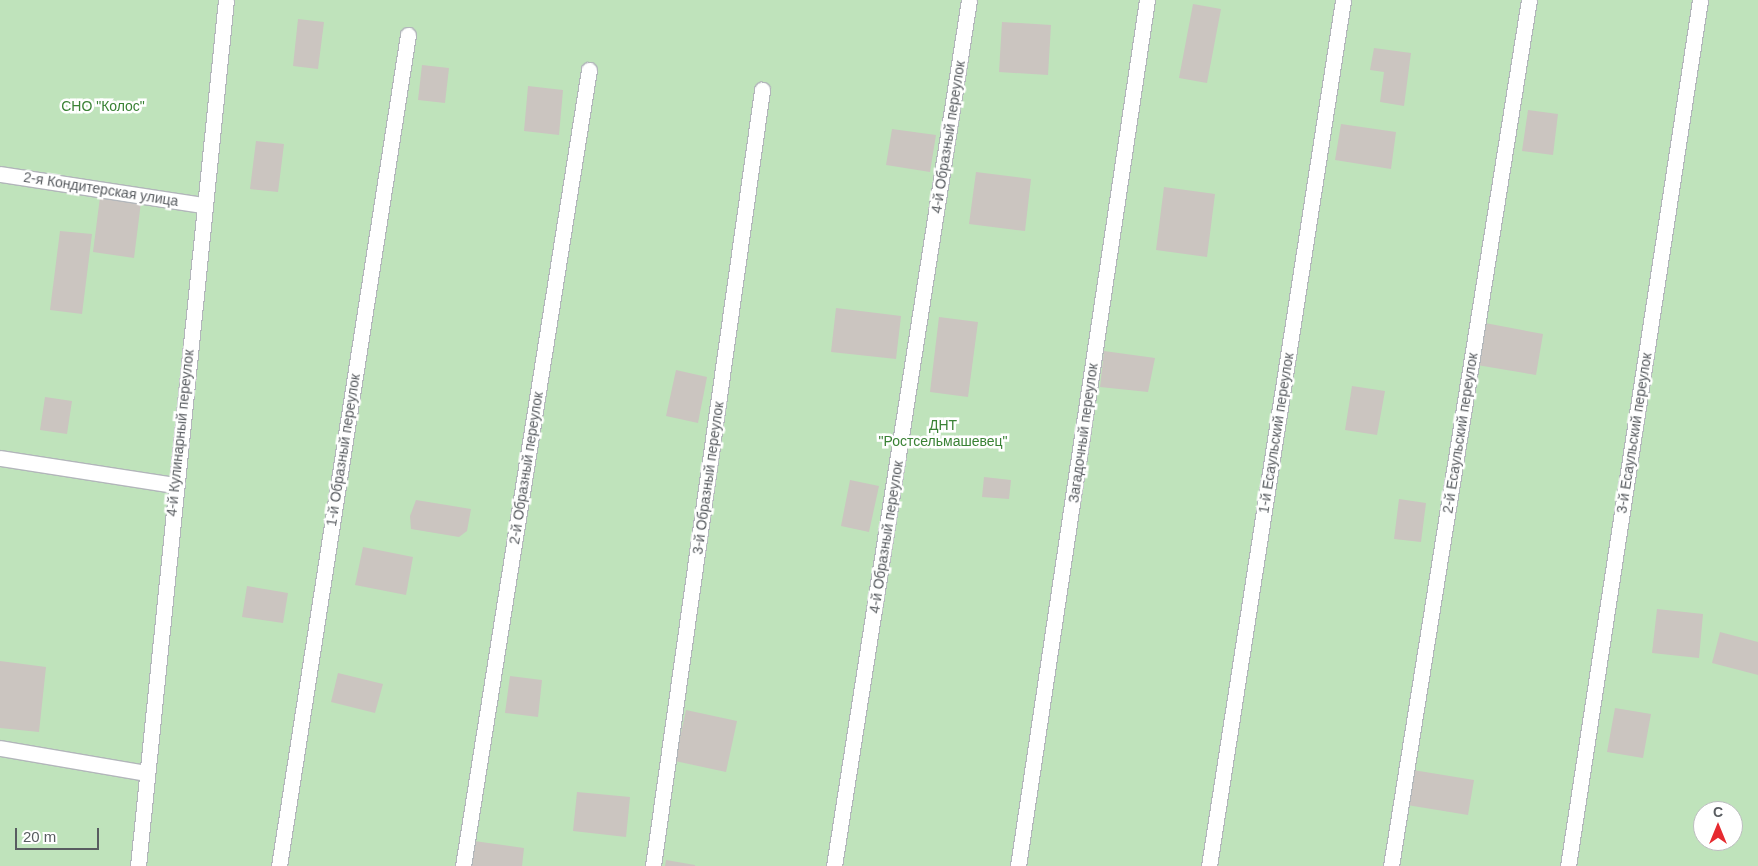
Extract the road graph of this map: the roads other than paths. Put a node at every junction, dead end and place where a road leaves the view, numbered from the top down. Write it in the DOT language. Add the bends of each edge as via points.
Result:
graph roads {
  1 [pos="226,0"];
  2 [pos="970,0"];
  3 [pos="1147,0"];
  4 [pos="1343,0"];
  5 [pos="1529,0"];
  6 [pos="1700,0"];
  7 [pos="408,35"];
  8 [pos="589,70"];
  9 [pos="762,90"];
  10 [pos="0,174"];
  11 [pos="202,205"];
  12 [pos="0,458"];
  13 [pos="175,485"];
  14 [pos="0,748"];
  15 [pos="147,773"];
  16 [pos="138,866"];
  17 [pos="279,866"];
  18 [pos="463,866"];
  19 [pos="653,866"];
  20 [pos="834,866"];
  21 [pos="1018,866"];
  22 [pos="1209,866"];
  23 [pos="1391,866"];
  24 [pos="1568,866"];
  1 -- 11 [label="lane, 4-й Кулинарный переулок"];
  2 -- 20 [label="lane, 4-й Образный переулок"];
  3 -- 21 [label="lane, Загадочный переулок"];
  4 -- 22 [label="lane, 1-й Есаульский переулок"];
  5 -- 23 [label="lane, 2-й Есаульский переулок"];
  6 -- 24 [label="lane, 3-й Есаульский переулок"];
  7 -- 17 [label="lane, 1-й Образный переулок"];
  8 -- 18 [label="lane, 2-й Образный переулок"];
  9 -- 19 [label="lane, 3-й Образный переулок"];
  10 -- 11 [label="lane, 2-я Кондитерская улица"];
  11 -- 13 [label="lane, 4-й Кулинарный переулок"];
  12 -- 13 [label="lane"];
  13 -- 15 [label="lane, 4-й Кулинарный переулок"];
  14 -- 15 [label="lane"];
  15 -- 16 [label="lane, 4-й Кулинарный переулок"];
}
